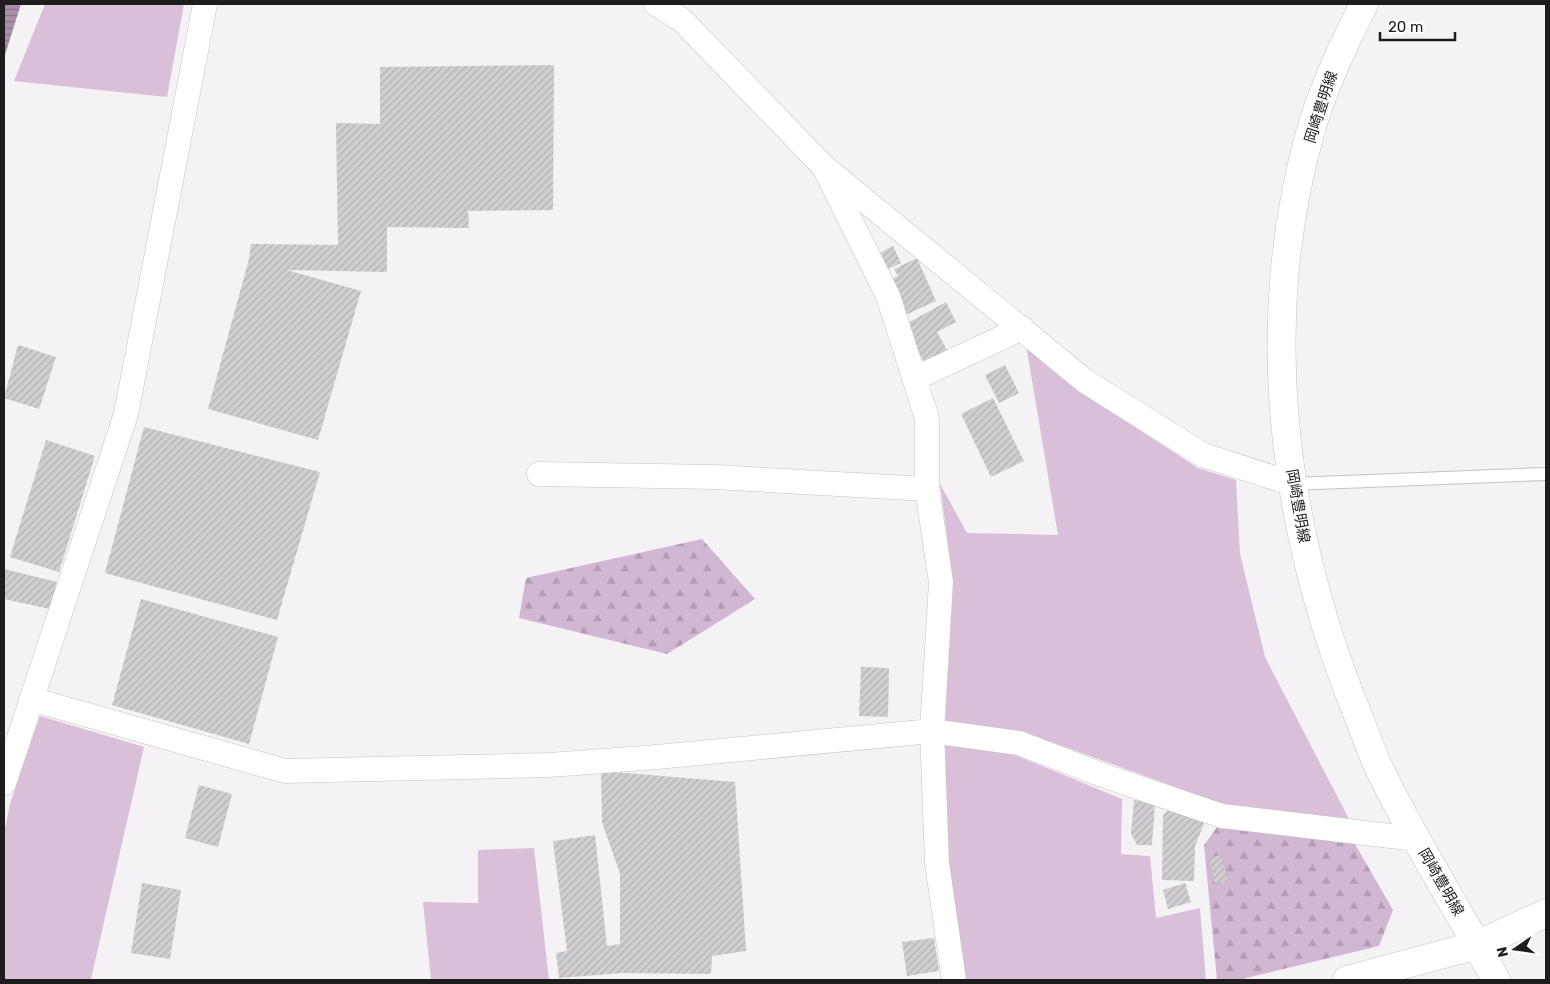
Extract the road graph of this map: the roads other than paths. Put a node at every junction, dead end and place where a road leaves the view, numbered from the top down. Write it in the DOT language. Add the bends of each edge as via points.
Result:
graph roads {
  1 [pos="204,4"];
  2 [pos="656,4"];
  3 [pos="1364,4"];
  4 [pos="824,167"];
  5 [pos="1022,328"];
  6 [pos="914,379"];
  7 [pos="539,474"];
  8 [pos="1546,474"];
  9 [pos="1293,484"];
  10 [pos="927,489"];
  11 [pos="31,699"];
  12 [pos="932,731"];
  13 [pos="4,783"];
  14 [pos="1416,839"];
  15 [pos="1546,913"];
  16 [pos="1477,945"];
  17 [pos="954,980"];
  18 [pos="1347,980"];
  19 [pos="1496,980"];
  1 -- 11 [label="street" via="126,414"];
  2 -- 4 [label="street" via="682,20"];
  3 -- 9 [label="main road, 岡崎豊明線" via="1330,75 1310,133 1286,246 1280,362"];
  4 -- 5 [label="street"];
  4 -- 6 [label="street" via="888,296"];
  5 -- 6 [label="street"];
  5 -- 9 [label="street" via="1085,381 1203,455"];
  6 -- 10 [label="street" via="926,418"];
  7 -- 10 [label="street" via="715,477"];
  8 -- 9 [label="lane"];
  9 -- 14 [label="main road, 岡崎豊明線" via="1317,598 1341,671 1378,764"];
  10 -- 12 [label="street" via="941,582"];
  11 -- 12 [label="street" via="285,771 549,765"];
  11 -- 13 [label="street"];
  12 -- 14 [label="street" via="1019,743 1222,816"];
  12 -- 17 [label="street" via="937,863"];
  14 -- 16 [label="main road, 岡崎豊明線"];
  15 -- 16 [label="main road"];
  16 -- 18 [label="main road"];
  16 -- 19 [label="main road, 岡崎豊明線"];
}
